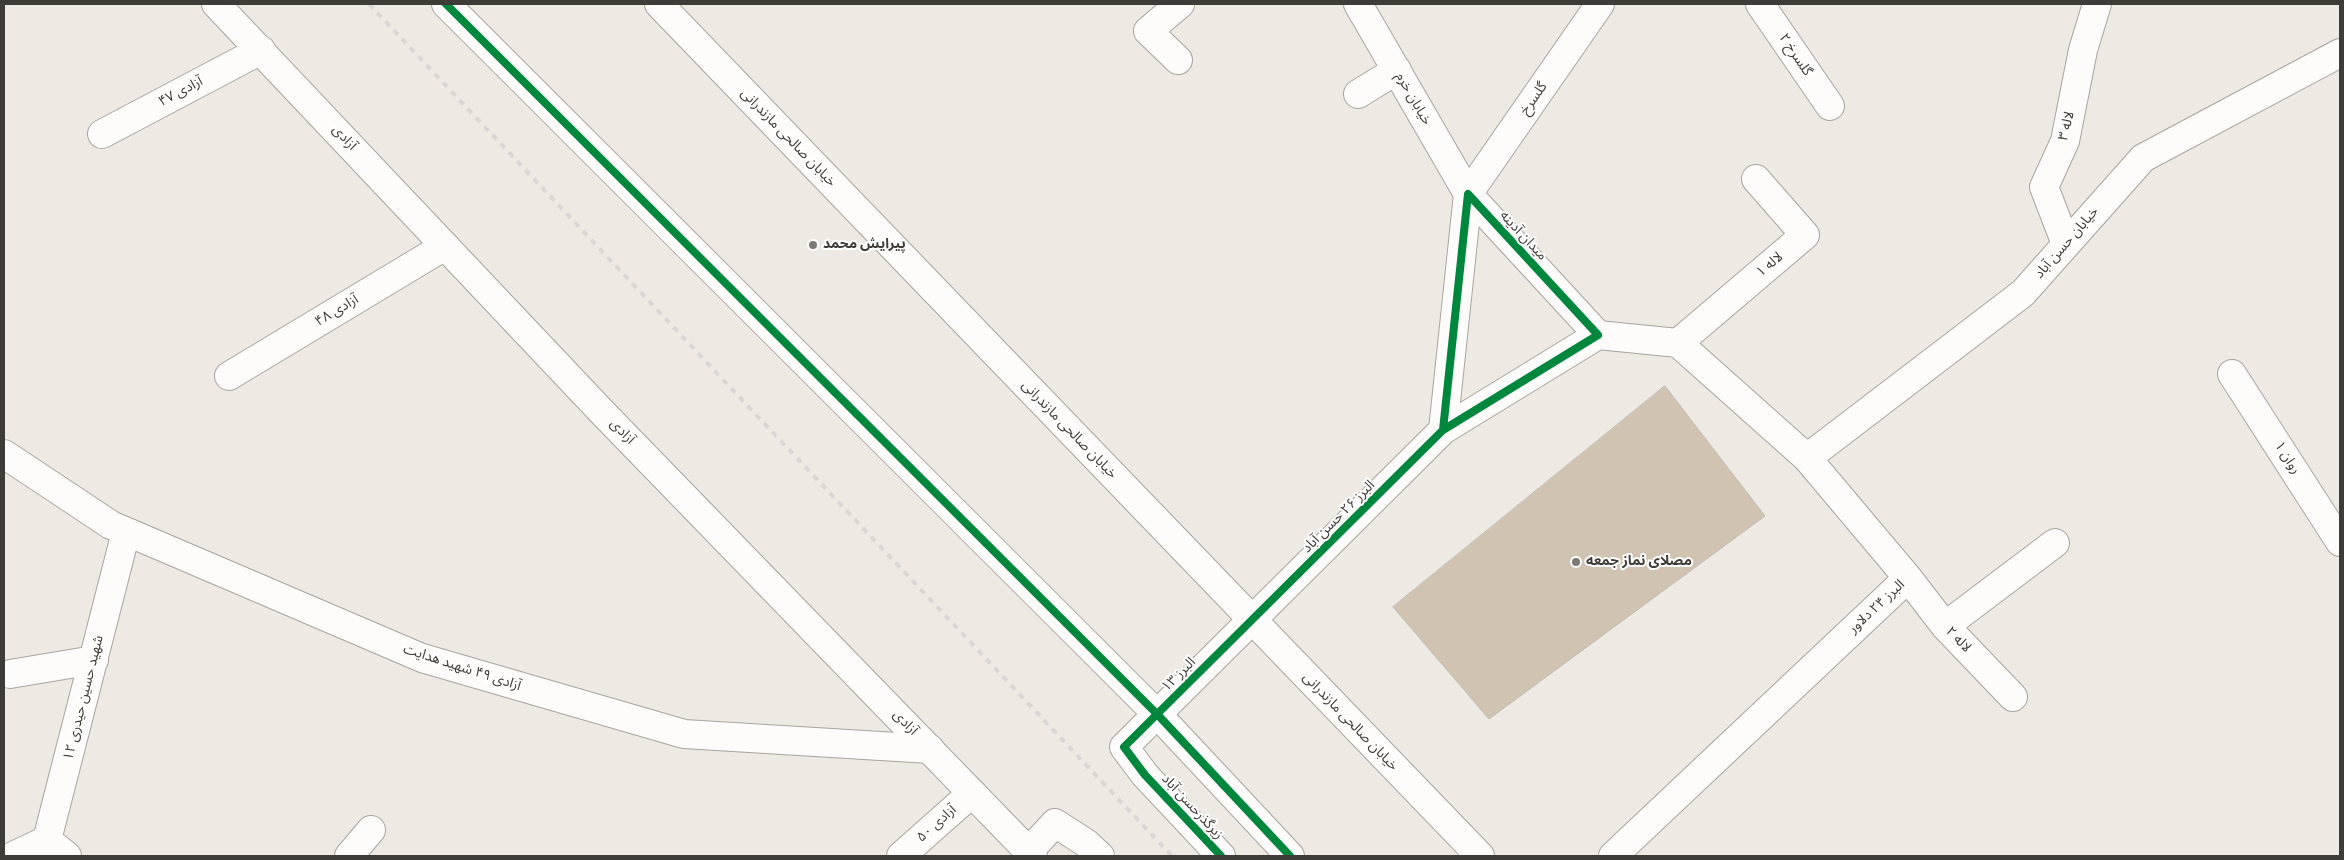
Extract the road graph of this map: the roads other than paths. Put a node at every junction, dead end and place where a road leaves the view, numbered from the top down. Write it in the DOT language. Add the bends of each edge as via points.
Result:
graph roads {
  1 [pos="216,4"];
  2 [pos="446,4"];
  3 [pos="659,4"];
  4 [pos="1180,4"];
  5 [pos="1359,4"];
  6 [pos="1600,4"];
  7 [pos="1760,4"];
  8 [pos="2096,4"];
  9 [pos="261,50"];
  10 [pos="2340,53"];
  11 [pos="1178,60"];
  12 [pos="1397,70"];
  13 [pos="1358,94"];
  14 [pos="1830,106"];
  15 [pos="102,134"];
  16 [pos="1756,179"];
  17 [pos="1468,194"];
  18 [pos="2066,244"];
  19 [pos="445,246"];
  20 [pos="1598,335"];
  21 [pos="1678,343"];
  22 [pos="2232,374"];
  23 [pos="229,376"];
  24 [pos="1443,430"];
  25 [pos="4,454"];
  26 [pos="1807,458"];
  27 [pos="2331,509"];
  28 [pos="126,532"];
  29 [pos="2340,542"];
  30 [pos="2055,543"];
  31 [pos="1908,578"];
  32 [pos="1253,621"];
  33 [pos="1945,626"];
  34 [pos="94,660"];
  35 [pos="10,674"];
  36 [pos="2013,697"];
  37 [pos="1158,714"];
  38 [pos="1124,747"];
  39 [pos="930,749"];
  40 [pos="972,793"];
  41 [pos="371,830"];
  42 [pos="57,848"];
  43 [pos="1093,850"];
  44 [pos="1031,854"];
  45 [pos="13,856"];
  46 [pos="349,856"];
  47 [pos="902,856"];
  48 [pos="1221,856"];
  49 [pos="1290,856"];
  50 [pos="1480,856"];
  51 [pos="1613,856"];
  1 -- 9 [label="street, آزادی"];
  2 -- 37 [label="street"];
  3 -- 32 [label="street, خیابان صالحی مازندرانی"];
  4 -- 11 [label="street" via="1148,31"];
  5 -- 12 [label="street, خیابان خرم"];
  6 -- 17 [label="street, گلسرخ"];
  7 -- 14 [label="street, گلسرخ ۲"];
  8 -- 18 [label="street, لاله ۳" via="2083,50 2065,141 2044,187"];
  9 -- 15 [label="street, آزادی ۴۷"];
  9 -- 19 [label="street, آزادی"];
  10 -- 18 [label="street, خیابان حسن آباد" via="2143,158"];
  12 -- 13 [label="street"];
  12 -- 17 [label="street, خیابان خرم"];
  16 -- 21 [label="street, لاله ۱" via="1805,236"];
  17 -- 20 [label="street, میدان آدینه"];
  17 -- 24 [label="street"];
  18 -- 26 [label="street, خیابان حسن آباد" via="2023,293"];
  19 -- 23 [label="street, آزادی ۴۸"];
  19 -- 39 [label="street, آزادی"];
  20 -- 21 [label="street"];
  20 -- 24 [label="street"];
  21 -- 26 [label="street, البرز ۲۴ دلاور"];
  22 -- 27 [label="street, روان ۱"];
  24 -- 32 [label="street, البرز ۲۶ حسن آباد"];
  25 -- 28 [label="street, آزادی ۴۹ شهید هدایت"];
  26 -- 31 [label="street, البرز ۲۴ دلاور"];
  27 -- 29 [label="street, روان ۱"];
  28 -- 34 [label="street, شهید حسین حیدری ۱۲"];
  28 -- 39 [label="street, آزادی ۴۹ شهید هدایت" via="422,658 684,734"];
  30 -- 33 [label="street"];
  31 -- 33 [label="street, لاله ۲"];
  31 -- 51 [label="street, البرز ۲۴ دلاور"];
  32 -- 37 [label="street, البرز ۱۳"];
  32 -- 50 [label="street, خیابان صالحی مازندرانی"];
  33 -- 36 [label="street, لاله ۲"];
  34 -- 35 [label="street"];
  34 -- 42 [label="street, شهید حسین حیدری ۱۲"];
  37 -- 38 [label="street, البرز ۱۳"];
  37 -- 49 [label="street"];
  38 -- 48 [label="street, زیرگذرحسن آباد" via="1145,775"];
  39 -- 40 [label="street, آزادی"];
  40 -- 44 [label="street, آزادی"];
  40 -- 47 [label="street, آزادی ۵۰"];
  41 -- 46 [label="street"];
  42 -- 45 [label="street"];
  43 -- 44 [label="street" via="1055,823"];
}
